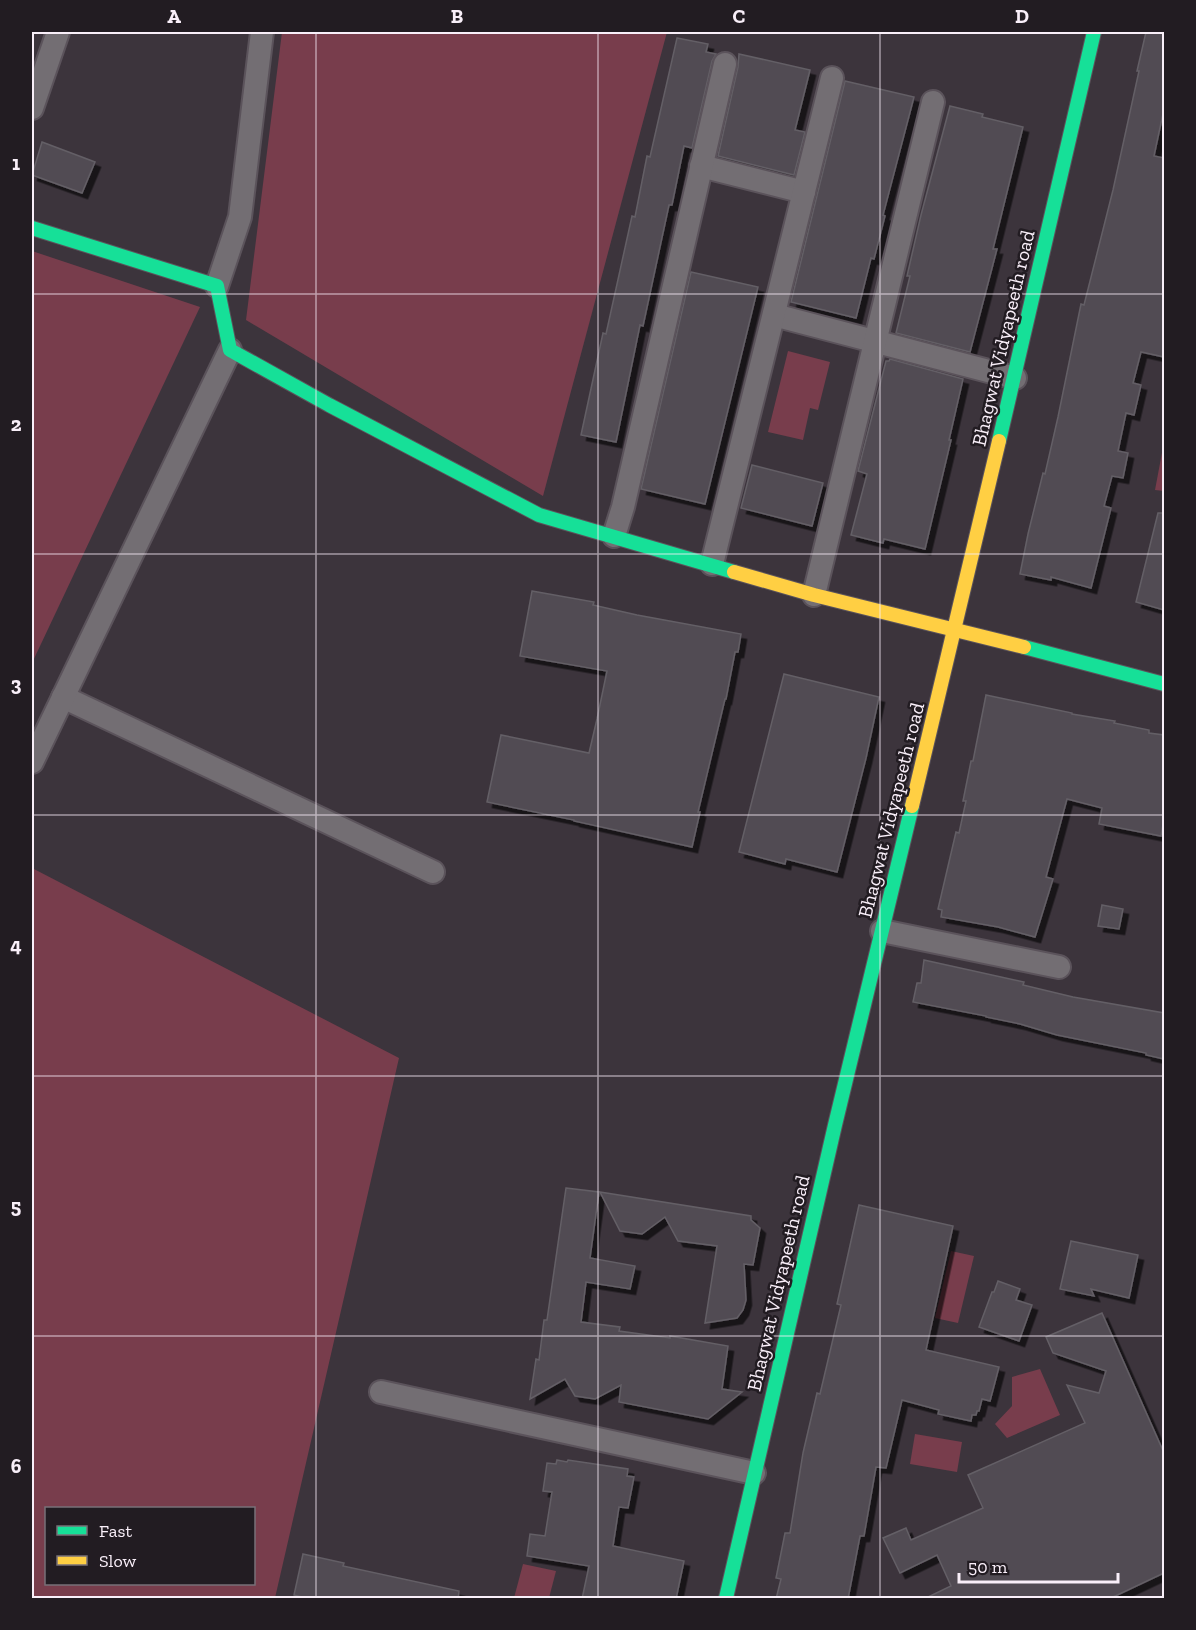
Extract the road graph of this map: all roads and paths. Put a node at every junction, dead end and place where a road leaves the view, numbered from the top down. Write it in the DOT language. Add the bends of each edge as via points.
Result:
graph roads {
  1 [pos="58,32"];
  2 [pos="262,32"];
  3 [pos="1094,32"];
  4 [pos="725,64"];
  5 [pos="832,78"];
  6 [pos="933,102"];
  7 [pos="32,108"];
  8 [pos="701,166"];
  9 [pos="804,192"];
  10 [pos="32,228"];
  11 [pos="217,286"];
  12 [pos="774,315"];
  13 [pos="875,341"];
  14 [pos="230,350"];
  15 [pos="1015,378"];
  16 [pos="614,537"];
  17 [pos="712,564"];
  18 [pos="814,595"];
  19 [pos="955,629"];
  20 [pos="1164,684"];
  21 [pos="63,697"];
  22 [pos="32,762"];
  23 [pos="433,873"];
  24 [pos="882,931"];
  25 [pos="1059,967"];
  26 [pos="381,1392"];
  27 [pos="754,1473"];
  28 [pos="726,1599"];
  1 -- 7 [label="street"];
  2 -- 11 [label="street" via="240,217"];
  3 -- 15 [label="street, Bhagwat Vidyapeeth road"];
  4 -- 8 [label="street"];
  5 -- 9 [label="street"];
  6 -- 13 [label="street"];
  8 -- 9 [label="street"];
  8 -- 16 [label="street"];
  9 -- 12 [label="street"];
  10 -- 11 [label="street"];
  11 -- 14 [label="street"];
  12 -- 13 [label="street"];
  12 -- 17 [label="street"];
  13 -- 15 [label="street"];
  13 -- 18 [label="street"];
  14 -- 16 [label="street" via="539,515"];
  14 -- 21 [label="street"];
  15 -- 19 [label="street, Bhagwat Vidyapeeth road"];
  16 -- 17 [label="street"];
  17 -- 18 [label="street"];
  18 -- 19 [label="street"];
  19 -- 20 [label="street"];
  19 -- 24 [label="street, Bhagwat Vidyapeeth road"];
  21 -- 22 [label="street"];
  21 -- 23 [label="street"];
  24 -- 25 [label="street"];
  24 -- 27 [label="street, Bhagwat Vidyapeeth road"];
  26 -- 27 [label="street"];
  27 -- 28 [label="street, Bhagwat Vidyapeeth road"];
}
